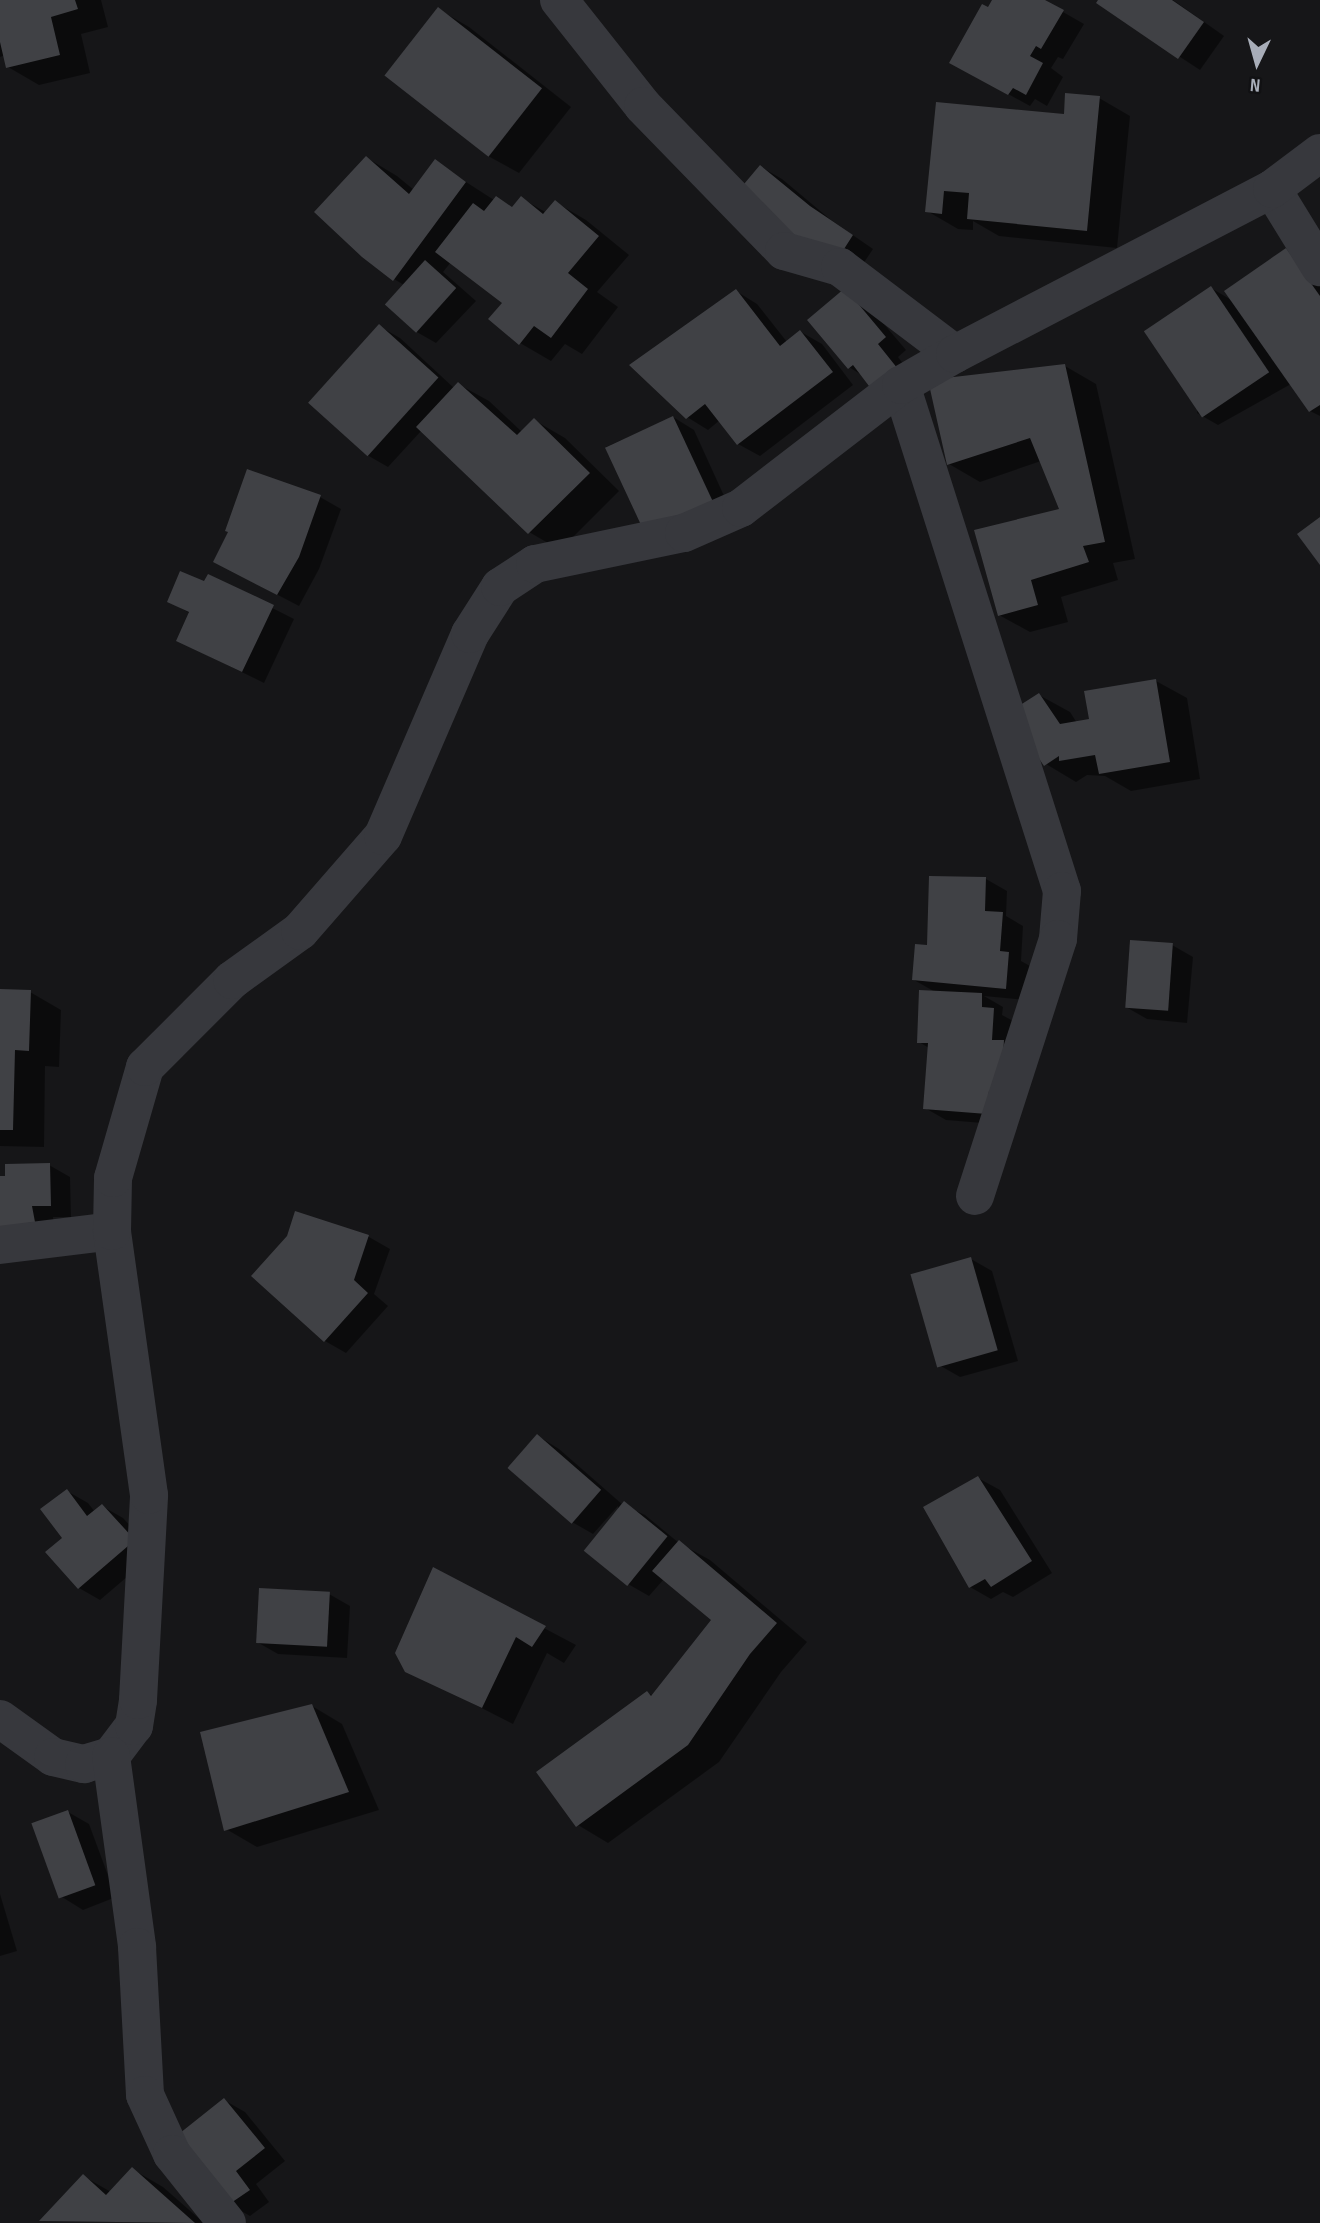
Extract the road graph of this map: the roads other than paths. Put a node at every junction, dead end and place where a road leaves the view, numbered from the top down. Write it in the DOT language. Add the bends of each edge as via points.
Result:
graph roads {
  1 [pos="559,0"];
  2 [pos="1320,153"];
  3 [pos="1272,189"];
  4 [pos="1320,267"];
  5 [pos="955,354"];
  6 [pos="901,386"];
  7 [pos="975,1196"];
  8 [pos="112,1231"];
  9 [pos="0,1245"];
  10 [pos="0,1719"];
  11 [pos="111,1756"];
  12 [pos="227,2223"];
  1 -- 5 [label="street" via="643,106 784,251 840,267"];
  2 -- 3 [label="street"];
  3 -- 4 [label="street"];
  3 -- 5 [label="street"];
  5 -- 6 [label="street"];
  6 -- 7 [label="street" via="1062,891 1058,940"];
  6 -- 8 [label="street" via="741,508 684,533 535,564 500,587 470,634 383,836 300,932 232,980 145,1067 113,1178"];
  8 -- 9 [label="street"];
  8 -- 11 [label="street" via="149,1495 138,1700 134,1726"];
  10 -- 11 [label="street" via="53,1756 84,1764"];
  11 -- 12 [label="street" via="137,1947 145,2095 172,2154"];
}
